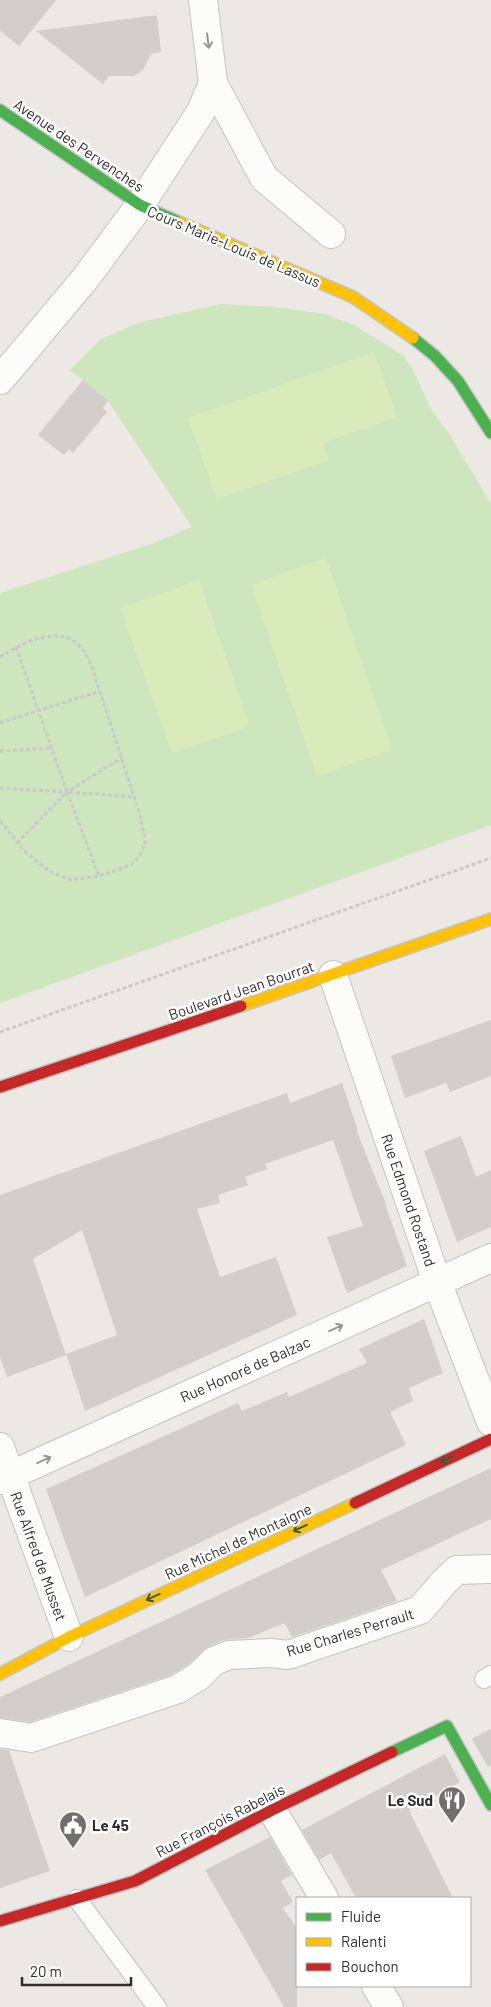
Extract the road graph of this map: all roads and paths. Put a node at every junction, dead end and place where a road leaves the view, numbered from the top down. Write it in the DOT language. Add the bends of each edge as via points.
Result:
graph roads {
  1 [pos="203,0"];
  2 [pos="213,83"];
  3 [pos="0,110"];
  4 [pos="140,205"];
  5 [pos="331,234"];
  6 [pos="0,380"];
  7 [pos="491,433"];
  8 [pos="16,647"];
  9 [pos="0,658"];
  10 [pos="100,691"];
  11 [pos="38,710"];
  12 [pos="0,723"];
  13 [pos="52,748"];
  14 [pos="0,751"];
  15 [pos="121,758"];
  16 [pos="0,788"];
  17 [pos="67,792"];
  18 [pos="134,797"];
  19 [pos="0,820"];
  20 [pos="17,843"];
  21 [pos="491,858"];
  22 [pos="99,876"];
  23 [pos="491,919"];
  24 [pos="332,975"];
  25 [pos="0,1032"];
  26 [pos="0,1087"];
  27 [pos="491,1258"];
  28 [pos="437,1282"];
  29 [pos="491,1422"];
  30 [pos="491,1439"];
  31 [pos="0,1447"];
  32 [pos="5,1478"];
  33 [pos="491,1569"];
  34 [pos="69,1637"];
  35 [pos="0,1674"];
  36 [pos="0,1733"];
  37 [pos="491,1805"];
  38 [pos="272,1810"];
  39 [pos="323,1897"];
  40 [pos="77,1899"];
  41 [pos="0,1921"];
  42 [pos="377,1987"];
  43 [pos="157,2007"];
  44 [pos="389,2007"];
  1 -- 2 [label="street, one-way"];
  2 -- 4 [label="street" via="200,113"];
  2 -- 5 [label="street" via="264,178"];
  3 -- 4 [label="street, Avenue des Pervenches"];
  4 -- 6 [label="street, Cours Marie-Louis de Lassus" via="84,280"];
  4 -- 7 [label="street, Cours Marie-Louis de Lassus" via="353,298 385,316 433,355 459,382"];
  8 -- 9 [label="path"];
  8 -- 10 [label="path" via="55,636 69,639 81,646"];
  8 -- 11 [label="path"];
  10 -- 11 [label="path"];
  10 -- 15 [label="path"];
  11 -- 12 [label="path"];
  11 -- 13 [label="path"];
  13 -- 14 [label="path"];
  13 -- 17 [label="path"];
  15 -- 17 [label="path"];
  15 -- 18 [label="path"];
  16 -- 17 [label="path"];
  17 -- 18 [label="path"];
  17 -- 20 [label="path"];
  17 -- 22 [label="path"];
  18 -- 22 [label="path" via="144,833 142,851 131,865"];
  19 -- 20 [label="path"];
  20 -- 22 [label="path" via="49,871 71,880"];
  21 -- 25 [label="path"];
  23 -- 24 [label="street, Boulevard Jean Bourrat"];
  24 -- 26 [label="street, Boulevard Jean Bourrat"];
  24 -- 28 [label="street, Rue Edmond Rostand"];
  27 -- 28 [label="street, Rue Honoré de Balzac"];
  28 -- 29 [label="street, Rue Edmond Rostand"];
  32 -- 28 [label="street, Rue Honoré de Balzac, one-way"];
  30 -- 34 [label="street, Rue Michel de Montaigne, one-way"];
  31 -- 32 [label="street, Rue Alfred de Musset"];
  32 -- 34 [label="street, Rue Alfred de Musset"];
  33 -- 36 [label="street, Rue Charles Perrault" via="457,1570 420,1610 288,1655 229,1655 214,1661 199,1676 178,1689 31,1738"];
  34 -- 35 [label="street, Rue Michel de Montaigne"];
  37 -- 38 [label="street, Rue François Rabelais" via="447,1726"];
  38 -- 39 [label="street"];
  38 -- 40 [label="street, Rue François Rabelais" via="135,1881"];
  40 -- 41 [label="street, Rue François Rabelais"];
  40 -- 43 [label="lane"];
  42 -- 44 [label="street"];
}
